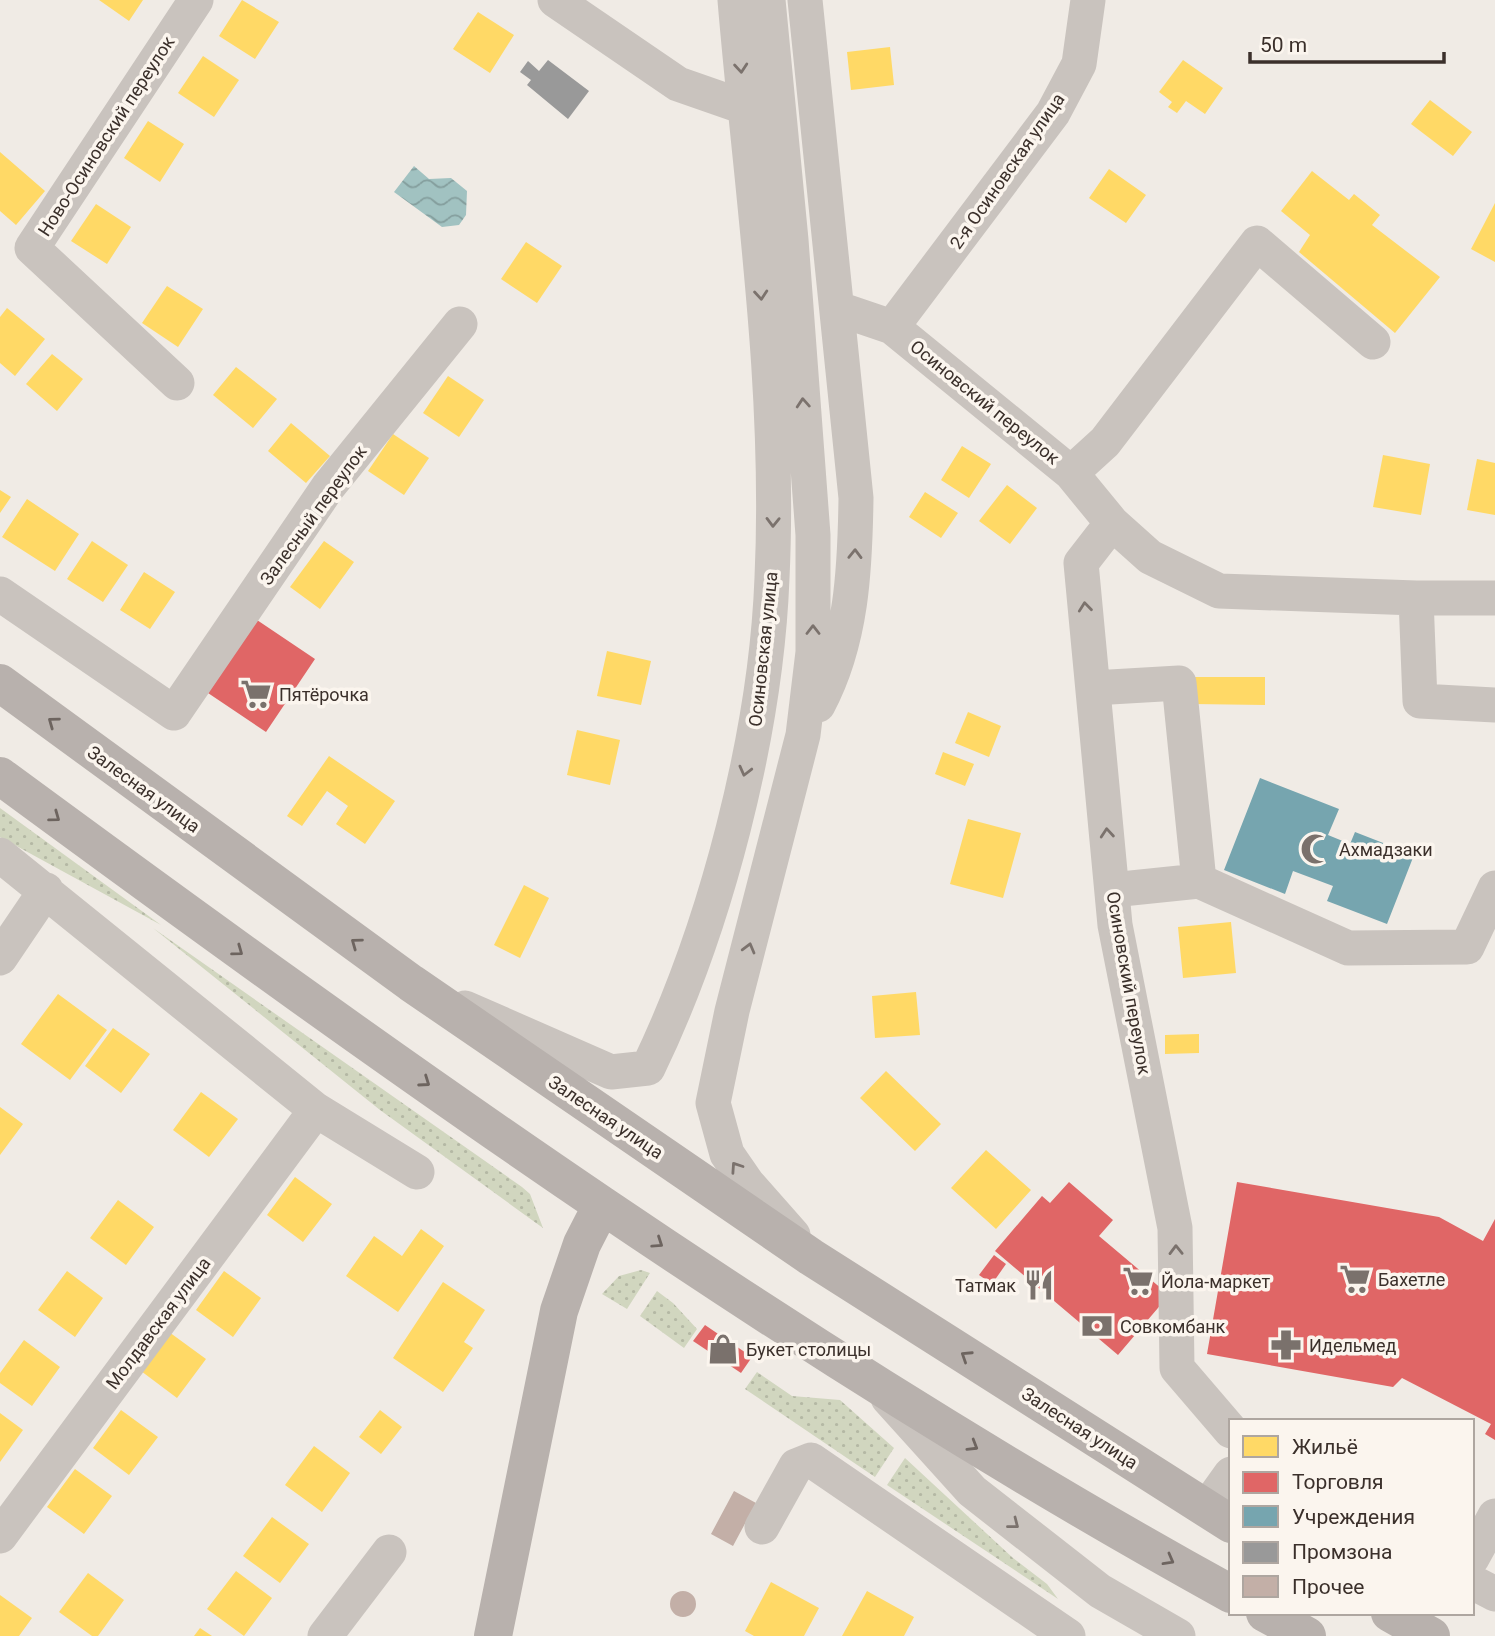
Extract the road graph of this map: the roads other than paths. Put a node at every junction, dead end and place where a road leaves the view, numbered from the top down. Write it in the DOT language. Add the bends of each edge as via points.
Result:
graph roads {
  1 [pos="196,0"];
  2 [pos="555,0"];
  3 [pos="735,0"];
  4 [pos="768,0"];
  5 [pos="805,0"];
  6 [pos="1088,0"];
  7 [pos="744,107"];
  8 [pos="839,309"];
  9 [pos="460,324"];
  10 [pos="892,327"];
  11 [pos="1373,342"];
  12 [pos="177,383"];
  13 [pos="1071,472"];
  14 [pos="1112,523"];
  15 [pos="0,594"];
  16 [pos="1416,598"];
  17 [pos="1495,598"];
  18 [pos="0,683"];
  19 [pos="1093,688"];
  20 [pos="1495,705"];
  21 [pos="803,735"];
  22 [pos="0,776"];
  23 [pos="0,855"];
  24 [pos="1199,881"];
  25 [pos="1495,888"];
  26 [pos="46,890"];
  27 [pos="1112,890"];
  28 [pos="0,958"];
  29 [pos="411,983"];
  30 [pos="316,1110"];
  31 [pos="417,1172"];
  32 [pos="602,1205"];
  33 [pos="811,1256"];
  34 [pos="880,1390"];
  35 [pos="1229,1429"];
  36 [pos="1229,1480"];
  37 [pos="1218,1516"];
  38 [pos="1495,1516"];
  39 [pos="762,1527"];
  40 [pos="0,1536"];
  41 [pos="389,1552"];
  42 [pos="1474,1554"];
  43 [pos="1474,1583"];
  44 [pos="1100,1591"];
  45 [pos="1229,1593"];
  46 [pos="1495,1594"];
  47 [pos="1269,1615"];
  48 [pos="1394,1615"];
  49 [pos="325,1636"];
  50 [pos="493,1636"];
  51 [pos="1068,1636"];
  52 [pos="1074,1636"];
  53 [pos="1178,1636"];
  54 [pos="1307,1636"];
  55 [pos="1431,1636"];
  1 -- 12 [label="street, Ново-Осиновский переулок" via="32,248"];
  2 -- 7 [label="street" via="678,83"];
  3 -- 7 [label="street, Осиновская улица, one-way"];
  21 -- 4 [label="street, one-way" via="813,652 813,535"];
  5 -- 8 [label="street"];
  6 -- 10 [label="street, 2-я Осиновская улица" via="1079,64 1053,113"];
  7 -- 29 [label="street, Осиновская улица, one-way" via="766,352 773,474 772,578 754,733 724,855 682,993 648,1068 611,1072"];
  8 -- 10 [label="street, Осиновский переулок"];
  21 -- 8 [label="street, one-way" via="828,687 844,637 855,575 856,498"];
  9 -- 15 [label="street, Залесный переулок" via="328,487 174,713"];
  10 -- 13 [label="street, Осиновский переулок"];
  11 -- 13 [label="street" via="1257,243 1105,442"];
  13 -- 14 [label="street, Осиновский переулок"];
  14 -- 16 [label="street, Осиновский переулок" via="1150,556 1219,591"];
  19 -- 14 [label="street, Осиновский переулок, one-way" via="1080,563"];
  16 -- 17 [label="street, Осиновский переулок"];
  16 -- 20 [label="street" via="1420,701"];
  29 -- 18 [label="main road, Залесная улица, one-way"];
  19 -- 24 [label="street" via="1179,684"];
  27 -- 19 [label="street, Осиновский переулок, one-way"];
  33 -- 21 [label="street, one-way" via="727,1154 713,1103"];
  22 -- 32 [label="main road, one-way" via="270,975"];
  23 -- 26 [label="street"];
  24 -- 25 [label="street" via="1348,948 1467,947"];
  24 -- 27 [label="street"];
  26 -- 28 [label="street"];
  26 -- 30 [label="street"];
  35 -- 27 [label="street, Осиновский переулок, one-way" via="1177,1368 1175,1228"];
  29 -- 33 [label="main road, Залесная улица"];
  30 -- 31 [label="street"];
  30 -- 40 [label="street, Молдавская улица"];
  32 -- 34 [label="main road, one-way"];
  32 -- 50 [label="main road" via="582,1244 559,1311"];
  37 -- 33 [label="main road, Залесная улица, one-way"];
  34 -- 44 [label="street, one-way" via="972,1491"];
  34 -- 45 [label="main road, one-way" via="1080,1511"];
  36 -- 37 [label="street"];
  38 -- 42 [label="street"];
  39 -- 51 [label="street" via="796,1466 811,1460"];
  41 -- 49 [label="street"];
  43 -- 46 [label="street"];
  44 -- 52 [label="street"];
  44 -- 53 [label="street"];
  47 -- 54 [label="main road"];
  48 -- 55 [label="main road"];
}
